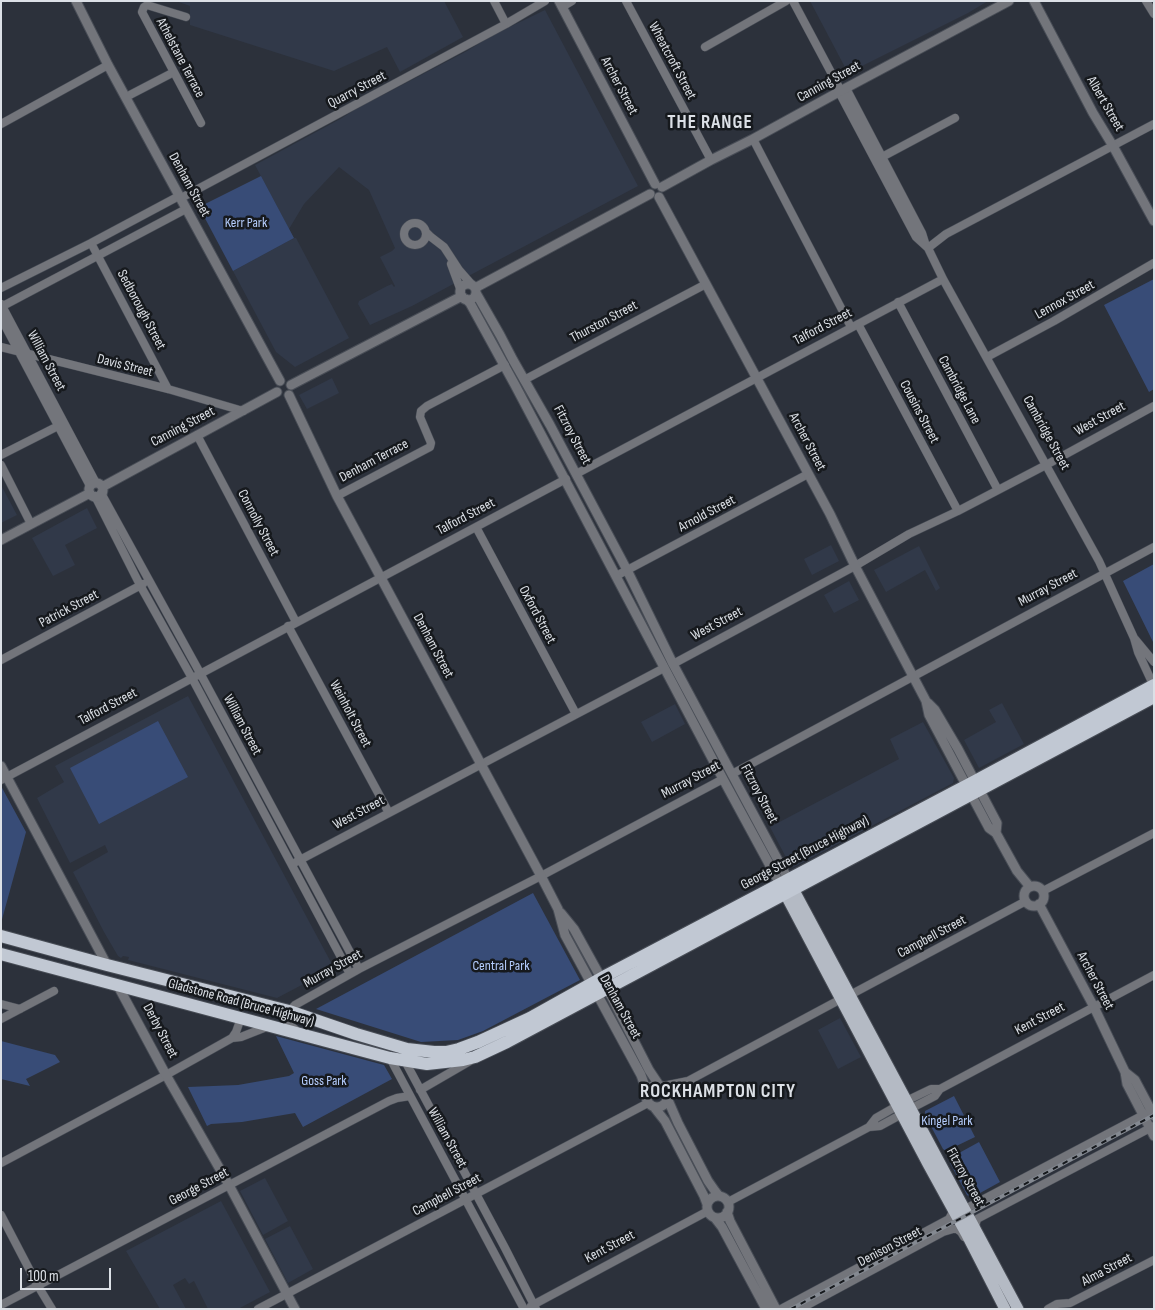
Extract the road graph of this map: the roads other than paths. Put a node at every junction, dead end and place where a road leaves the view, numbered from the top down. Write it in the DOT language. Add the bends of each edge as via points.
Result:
graph roads {
  1 [pos="76,1"];
  2 [pos="494,1"];
  3 [pos="545,1"];
  4 [pos="572,1"];
  5 [pos="626,1"];
  6 [pos="786,1"];
  7 [pos="793,1"];
  8 [pos="1009,1"];
  9 [pos="1034,1"];
  10 [pos="1146,1"];
  11 [pos="560,4"];
  12 [pos="1154,14"];
  13 [pos="186,17"];
  14 [pos="506,24"];
  15 [pos="705,47"];
  16 [pos="108,65"];
  17 [pos="174,72"];
  18 [pos="842,90"];
  19 [pos="126,98"];
  20 [pos="955,118"];
  21 [pos="201,123"];
  22 [pos="1,124"];
  23 [pos="1154,124"];
  24 [pos="752,139"];
  25 [pos="1113,146"];
  26 [pos="882,157"];
  27 [pos="711,160"];
  28 [pos="658,185"];
  29 [pos="650,194"];
  30 [pos="180,197"];
  31 [pos="659,197"];
  32 [pos="186,209"];
  33 [pos="1154,220"];
  34 [pos="426,232"];
  35 [pos="424,242"];
  36 [pos="91,243"];
  37 [pos="927,247"];
  38 [pos="98,255"];
  39 [pos="1154,263"];
  40 [pos="943,279"];
  41 [pos="706,284"];
  42 [pos="1,288"];
  43 [pos="475,289"];
  44 [pos="463,295"];
  45 [pos="898,302"];
  46 [pos="2,306"];
  47 [pos="1,318"];
  48 [pos="855,325"];
  49 [pos="500,335"];
  50 [pos="490,340"];
  51 [pos="1,347"];
  52 [pos="20,352"];
  53 [pos="28,355"];
  54 [pos="987,357"];
  55 [pos="509,362"];
  56 [pos="757,378"];
  57 [pos="524,380"];
  58 [pos="280,381"];
  59 [pos="291,385"];
  60 [pos="516,385"];
  61 [pos="168,390"];
  62 [pos="277,392"];
  63 [pos="288,395"];
  64 [pos="1154,406"];
  65 [pos="243,410"];
  66 [pos="61,424"];
  67 [pos="197,435"];
  68 [pos="1,455"];
  69 [pos="1,465"];
  70 [pos="1046,465"];
  71 [pos="576,474"];
  72 [pos="808,474"];
  73 [pos="566,479"];
  74 [pos="96,490"];
  75 [pos="998,490"];
  76 [pos="337,496"];
  77 [pos="958,511"];
  78 [pos="31,524"];
  79 [pos="476,527"];
  80 [pos="1,540"];
  81 [pos="1154,547"];
  82 [pos="855,566"];
  83 [pos="627,570"];
  84 [pos="1105,573"];
  85 [pos="616,576"];
  86 [pos="382,578"];
  87 [pos="149,580"];
  88 [pos="140,585"];
  89 [pos="296,622"];
  90 [pos="288,626"];
  91 [pos="1134,638"];
  92 [pos="1,660"];
  93 [pos="1154,662"];
  94 [pos="668,666"];
  95 [pos="200,673"];
  96 [pos="914,676"];
  97 [pos="192,678"];
  98 [pos="1154,684"];
  99 [pos="1154,696"];
  100 [pos="576,714"];
  101 [pos="481,765"];
  102 [pos="1,766"];
  103 [pos="732,774"];
  104 [pos="4,778"];
  105 [pos="723,779"];
  106 [pos="973,788"];
  107 [pos="389,813"];
  108 [pos="761,829"];
  109 [pos="1154,832"];
  110 [pos="753,834"];
  111 [pos="300,860"];
  112 [pos="292,864"];
  113 [pos="541,876"];
  114 [pos="786,886"];
  115 [pos="1030,887"];
  116 [pos="1043,891"];
  117 [pos="1026,901"];
  118 [pos="1039,904"];
  119 [pos="1,936"];
  120 [pos="1,954"];
  121 [pos="107,965"];
  122 [pos="359,969"];
  123 [pos="350,974"];
  124 [pos="1154,975"];
  125 [pos="118,986"];
  126 [pos="599,986"];
  127 [pos="54,992"];
  128 [pos="845,997"];
  129 [pos="1,1004"];
  130 [pos="1094,1007"];
  131 [pos="20,1009"];
  132 [pos="289,1011"];
  133 [pos="241,1018"];
  134 [pos="1,1019"];
  135 [pos="270,1026"];
  136 [pos="356,1034"];
  137 [pos="232,1038"];
  138 [pos="323,1040"];
  139 [pos="472,1052"];
  140 [pos="390,1058"];
  141 [pos="405,1061"];
  142 [pos="166,1075"];
  143 [pos="688,1081"];
  144 [pos="661,1085"];
  145 [pos="420,1090"];
  146 [pos="647,1092"];
  147 [pos="410,1096"];
  148 [pos="668,1099"];
  149 [pos="651,1105"];
  150 [pos="904,1108"];
  151 [pos="1150,1113"];
  152 [pos="1152,1130"];
  153 [pos="1,1163"];
  154 [pos="229,1185"];
  155 [pos="475,1194"];
  156 [pos="719,1196"];
  157 [pos="466,1199"];
  158 [pos="728,1202"];
  159 [pos="959,1210"];
  160 [pos="710,1211"];
  161 [pos="728,1212"];
  162 [pos="1,1215"];
  163 [pos="975,1227"];
  164 [pos="1154,1260"];
  165 [pos="981,1261"];
  166 [pos="38,1286"];
  167 [pos="287,1294"];
  168 [pos="1,1305"];
  169 [pos="1069,1305"];
  170 [pos="535,1307"];
  171 [pos="52,1309"];
  172 [pos="258,1309"];
  173 [pos="295,1309"];
  174 [pos="525,1309"];
  175 [pos="766,1309"];
  176 [pos="776,1309"];
  177 [pos="781,1309"];
  178 [pos="800,1309"];
  179 [pos="1005,1309"];
  180 [pos="1018,1309"];
  181 [pos="1048,1309"];
  1 -- 16 [label="street, Denham Street"];
  2 -- 14 [label="street"];
  3 -- 14 [label="street, Quarry Street"];
  4 -- 11 [label="street"];
  5 -- 27 [label="street, Wheatcroft Street"];
  6 -- 15 [label="street"];
  7 -- 18 [label="street, Cambridge Street"];
  8 -- 18 [label="street, Canning Street"];
  9 -- 25 [label="street, Albert Street"];
  10 -- 12 [label="street"];
  11 -- 28 [label="street, Archer Street"];
  13 -- 17 [label="street, Athelstane Terrace" via="147,5 142,12"];
  14 -- 30 [label="street, Quarry Street"];
  16 -- 19 [label="street, Denham Street"];
  16 -- 22 [label="street"];
  17 -- 19 [label="street"];
  17 -- 21 [label="street, Athelstane Terrace"];
  18 -- 24 [label="street, Canning Street"];
  18 -- 26 [label="street, Cambridge Street"];
  18 -- 37 [label="street, Cambridge Street" via="916,237"];
  19 -- 30 [label="street, Denham Street"];
  20 -- 26 [label="street"];
  23 -- 25 [label="street"];
  24 -- 27 [label="street, Canning Street"];
  24 -- 48 [label="street, Cousins Street"];
  25 -- 33 [label="street, Albert Street"];
  25 -- 37 [label="street"];
  26 -- 37 [label="street, Cambridge Street"];
  27 -- 28 [label="street, Canning Street"];
  28 -- 29 [label="street" via="650,187"];
  28 -- 31 [label="street" via="662,193"];
  29 -- 31 [label="street"];
  29 -- 43 [label="street"];
  30 -- 32 [label="street, Denham Street"];
  30 -- 36 [label="street, Quarry Street"];
  31 -- 41 [label="street, Archer Street"];
  32 -- 38 [label="street"];
  32 -- 58 [label="street, Denham Street"];
  34 -- 35 [label="street"];
  34 -- 35 [label="street" via="416,223 404,231 410,244 417,246"];
  34 -- 43 [label="street" via="444,247"];
  35 -- 44 [label="street" via="442,247"];
  36 -- 38 [label="street, Sedborough Street"];
  36 -- 42 [label="street, Quarry Street"];
  37 -- 40 [label="street, Cambridge Street"];
  38 -- 46 [label="street"];
  38 -- 61 [label="street, Sedborough Street"];
  39 -- 54 [label="street, Lennox Street"];
  40 -- 45 [label="street, Talford Street"];
  40 -- 54 [label="street, Cambridge Street"];
  41 -- 56 [label="street, Archer Street"];
  41 -- 57 [label="street, Thurston Street"];
  43 -- 44 [label="street" via="473,297"];
  43 -- 44 [label="street" via="469,284 464,285"];
  43 -- 49 [label="street, Fitzroy Street"];
  44 -- 50 [label="street, Fitzroy Street"];
  44 -- 59 [label="street"];
  45 -- 48 [label="street, Talford Street"];
  45 -- 75 [label="street, Cambridge Lane"];
  46 -- 53 [label="street, William Street"];
  47 -- 52 [label="street, William Street"];
  48 -- 56 [label="street, Talford Street"];
  48 -- 77 [label="street, Cousins Street"];
  49 -- 50 [label="street"];
  49 -- 55 [label="street, Fitzroy Street"];
  50 -- 55 [label="street, Fitzroy Street"];
  51 -- 52 [label="street, Davis Street"];
  52 -- 53 [label="street, Davis Street"];
  52 -- 66 [label="street, William Street"];
  53 -- 61 [label="street, Davis Street"];
  53 -- 66 [label="street, William Street"];
  54 -- 70 [label="street, Cambridge Street"];
  55 -- 57 [label="street, Fitzroy Street"];
  55 -- 60 [label="street, Fitzroy Street"];
  55 -- 76 [label="street, Denham Terrace" via="421,411 430,447"];
  56 -- 71 [label="street, Talford Street"];
  56 -- 72 [label="street, Archer Street"];
  57 -- 60 [label="street, Thurston Street"];
  57 -- 71 [label="street, Fitzroy Street"];
  58 -- 59 [label="street"];
  58 -- 62 [label="street" via="276,386"];
  59 -- 63 [label="street"];
  60 -- 73 [label="street, Fitzroy Street"];
  61 -- 65 [label="street, Davis Street"];
  62 -- 63 [label="street"];
  62 -- 65 [label="street, Canning Street"];
  63 -- 76 [label="street, Denham Street"];
  64 -- 70 [label="street, West Street"];
  65 -- 67 [label="street, Canning Street"];
  66 -- 68 [label="street"];
  66 -- 74 [label="street, William Street"];
  67 -- 74 [label="street, Canning Street"];
  67 -- 89 [label="street, Connolly Street"];
  69 -- 78 [label="street"];
  70 -- 75 [label="street, West Street"];
  70 -- 84 [label="street, Cambridge Street"];
  71 -- 73 [label="street, Talford Street"];
  71 -- 83 [label="street, Fitzroy Street"];
  72 -- 82 [label="street, Archer Street"];
  72 -- 83 [label="street, Arnold Street"];
  73 -- 79 [label="street, Talford Street"];
  73 -- 85 [label="street, Fitzroy Street"];
  74 -- 78 [label="street, Canning Street"];
  74 -- 87 [label="street, William Street"];
  74 -- 88 [label="street, William Street"];
  75 -- 77 [label="street, West Street"];
  76 -- 86 [label="street, Denham Street"];
  77 -- 82 [label="street, West Street" via="909,534"];
  78 -- 80 [label="street, Canning Street"];
  79 -- 86 [label="street, Talford Street"];
  79 -- 100 [label="street, Oxford Street"];
  81 -- 84 [label="street, Murray Street"];
  82 -- 94 [label="street, West Street"];
  82 -- 96 [label="street, Archer Street"];
  83 -- 85 [label="street, Arnold Street"];
  83 -- 94 [label="street, Fitzroy Street"];
  84 -- 91 [label="street, Cambridge Street"];
  84 -- 96 [label="street, Murray Street"];
  85 -- 94 [label="street, Fitzroy Street"];
  86 -- 89 [label="street, Talford Street"];
  86 -- 101 [label="street, Denham Street"];
  87 -- 88 [label="street, Patrick Street"];
  87 -- 95 [label="street, William Street"];
  88 -- 92 [label="street, Patrick Street"];
  88 -- 97 [label="street, William Street"];
  89 -- 90 [label="street, Talford Street"];
  90 -- 95 [label="street, Talford Street"];
  90 -- 107 [label="street, Weinholt Street"];
  91 -- 93 [label="street, Cambridge Street"];
  91 -- 98 [label="street, Cambridge Street"];
  94 -- 100 [label="street, West Street"];
  94 -- 103 [label="street, Fitzroy Street"];
  94 -- 105 [label="street, Fitzroy Street"];
  95 -- 97 [label="street, Talford Street"];
  95 -- 111 [label="street, William Street"];
  96 -- 103 [label="street, Murray Street"];
  96 -- 106 [label="street, Archer Street" via="930,715"];
  97 -- 104 [label="street, Talford Street"];
  97 -- 112 [label="street, William Street"];
  98 -- 106 [label="highway, George Street (Bruce Highway)"];
  99 -- 106 [label="highway, George Street (Bruce Highway)"];
  100 -- 101 [label="street, West Street"];
  101 -- 107 [label="street, West Street"];
  101 -- 113 [label="street, Denham Street"];
  102 -- 104 [label="street, Derby Street"];
  103 -- 105 [label="street, Murray Street"];
  103 -- 108 [label="street, Fitzroy Street"];
  104 -- 121 [label="street, Derby Street"];
  105 -- 110 [label="street, Fitzroy Street"];
  105 -- 113 [label="street, Murray Street"];
  106 -- 114 [label="highway, George Street (Bruce Highway)"];
  106 -- 115 [label="street, Archer Street" via="997,823 996,833"];
  107 -- 111 [label="street, West Street"];
  108 -- 110 [label="street"];
  108 -- 114 [label="street, Fitzroy Street"];
  109 -- 116 [label="street"];
  110 -- 114 [label="street, Fitzroy Street"];
  111 -- 112 [label="street, West Street"];
  111 -- 122 [label="street, William Street"];
  112 -- 123 [label="street, William Street"];
  113 -- 122 [label="street, Murray Street"];
  113 -- 126 [label="street, Denham Street" via="558,909 565,935"];
  114 -- 126 [label="highway, George Street (Bruce Highway)"];
  114 -- 128 [label="main road, Fitzroy Street"];
  115 -- 116 [label="street" via="1036,886"];
  115 -- 117 [label="street" via="1024,894"];
  116 -- 118 [label="street" via="1044,899"];
  117 -- 118 [label="street" via="1032,905"];
  117 -- 128 [label="street, Campbell Street"];
  118 -- 130 [label="street, Archer Street"];
  119 -- 121 [label="highway, Gladstone Road (Bruce Highway)"];
  120 -- 125 [label="highway, Gladstone Road (Bruce Highway)"];
  121 -- 125 [label="highway, Derby Street"];
  121 -- 132 [label="highway, Gladstone Road (Bruce Highway)"];
  122 -- 123 [label="street, Murray Street"];
  123 -- 132 [label="street, Murray Street"];
  124 -- 130 [label="street, Kent Street"];
  125 -- 133 [label="highway, Gladstone Road (Bruce Highway)"];
  125 -- 142 [label="street, Derby Street"];
  126 -- 139 [label="highway, George Street (Bruce Highway)" via="530,1018"];
  126 -- 144 [label="street, Denham Street"];
  126 -- 146 [label="street, Denham Street"];
  127 -- 131 [label="street"];
  128 -- 143 [label="street, Campbell Street"];
  128 -- 150 [label="main road, Fitzroy Street"];
  129 -- 131 [label="street"];
  130 -- 150 [label="street, Kent Street" via="940,1088 931,1088"];
  130 -- 151 [label="street, Archer Street" via="1125,1072 1127,1084"];
  131 -- 134 [label="street"];
  132 -- 136 [label="highway, Gladstone Road (Bruce Highway)"];
  132 -- 138 [label="street" via="286,1018 289,1025 320,1035"];
  133 -- 135 [label="highway, Gladstone Road (Bruce Highway)"];
  133 -- 137 [label="street"];
  135 -- 137 [label="street"];
  135 -- 138 [label="highway, Gladstone Road (Bruce Highway)"];
  136 -- 139 [label="highway, Gladstone Road (Bruce Highway)" via="421,1051"];
  136 -- 141 [label="highway" via="399,1054"];
  137 -- 142 [label="street"];
  138 -- 140 [label="highway, Gladstone Road (Bruce Highway)"];
  139 -- 141 [label="highway, Gladstone Road (Bruce Highway)" via="438,1064"];
  139 -- 145 [label="street" via="465,1065"];
  140 -- 141 [label="highway, Gladstone Road (Bruce Highway)"];
  140 -- 147 [label="street, William Street"];
  141 -- 145 [label="street, William Street"];
  142 -- 153 [label="street"];
  142 -- 154 [label="street, Derby Street"];
  143 -- 144 [label="street, Campbell Street"];
  143 -- 148 [label="street, Campbell Street"];
  144 -- 146 [label="street" via="652,1086"];
  144 -- 148 [label="street" via="668,1091"];
  145 -- 155 [label="street, William Street"];
  146 -- 149 [label="street" via="646,1099"];
  147 -- 154 [label="street, George Street" via="388,1101"];
  147 -- 157 [label="street, William Street"];
  148 -- 149 [label="street" via="664,1106"];
  148 -- 156 [label="street"];
  149 -- 155 [label="street, Campbell Street"];
  149 -- 160 [label="street" via="665,1121"];
  150 -- 158 [label="street, Kent Street" via="876,1118 869,1127"];
  150 -- 159 [label="main road, Fitzroy Street"];
  151 -- 152 [label="street, Archer Street"];
  151 -- 159 [label="street, Denison Street"];
  152 -- 163 [label="street" via="978,1219"];
  154 -- 166 [label="street, George Street"];
  154 -- 167 [label="street, Derby Street"];
  155 -- 157 [label="street, Campbell Street"];
  155 -- 170 [label="street, William Street"];
  156 -- 158 [label="street"];
  156 -- 160 [label="street" via="713,1197"];
  157 -- 167 [label="street, Campbell Street"];
  157 -- 174 [label="street, William Street"];
  158 -- 161 [label="street"];
  159 -- 163 [label="main road, Fitzroy Street"];
  159 -- 165 [label="main road, Fitzroy Street"];
  159 -- 177 [label="street, Denison Street" via="949,1219"];
  160 -- 161 [label="street" via="722,1217"];
  160 -- 170 [label="street, Kent Street"];
  160 -- 175 [label="street"];
  161 -- 176 [label="street"];
  162 -- 166 [label="street"];
  163 -- 180 [label="main road, Fitzroy Street"];
  164 -- 169 [label="street, Alma Street"];
  165 -- 178 [label="street, Denison Street" via="961,1232 948,1230"];
  165 -- 179 [label="main road, Fitzroy Street"];
  166 -- 168 [label="street, George Street"];
  166 -- 171 [label="street"];
  167 -- 172 [label="street, Campbell Street"];
  167 -- 173 [label="street, Derby Street"];
  169 -- 181 [label="street, Alma Street" via="1057,1304"];
  170 -- 174 [label="street, Kent Street"];
}
